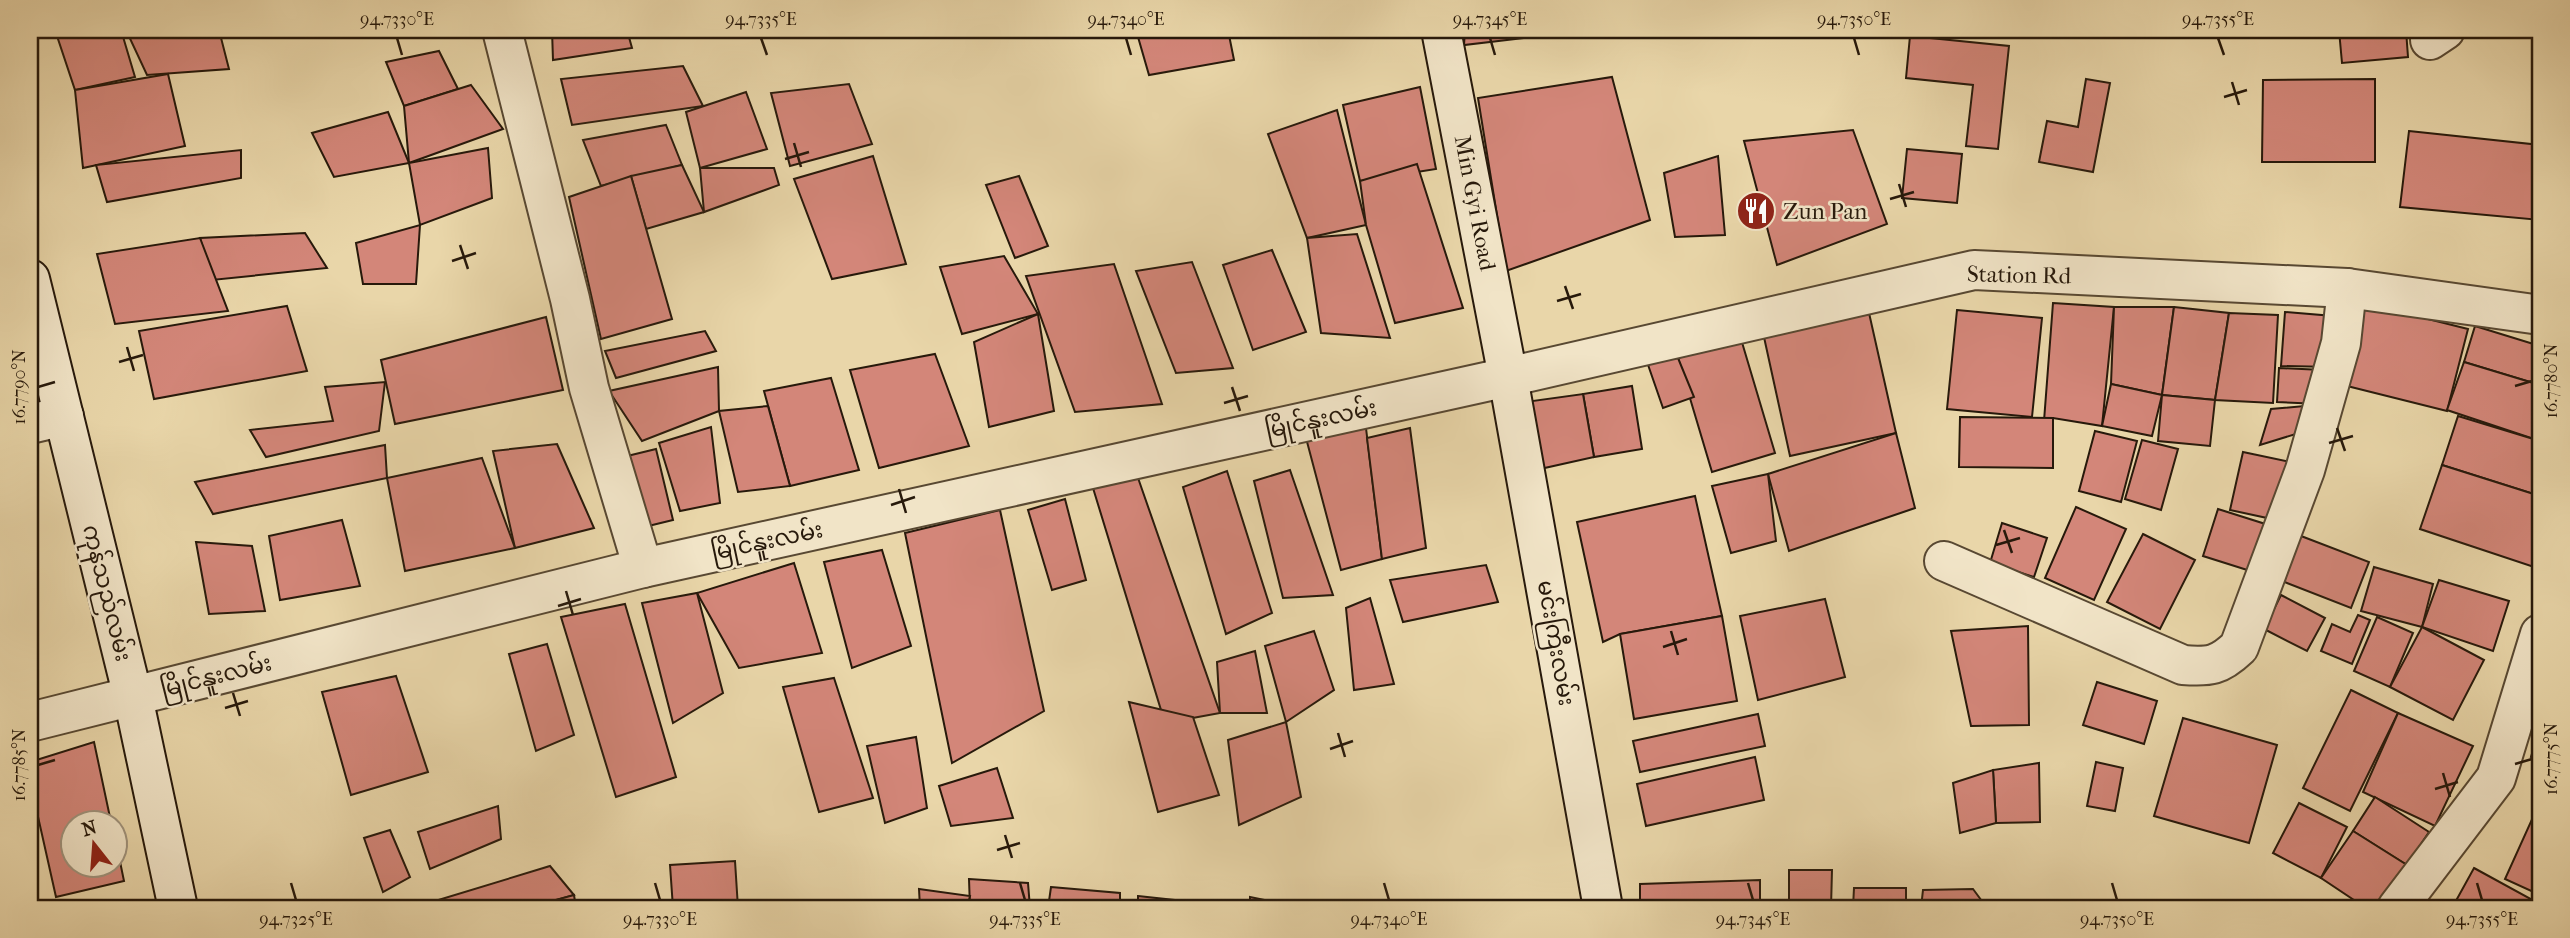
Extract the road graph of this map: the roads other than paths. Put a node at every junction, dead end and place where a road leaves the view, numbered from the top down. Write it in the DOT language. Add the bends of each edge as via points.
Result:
graph roads {
  1 [pos="502,30"];
  2 [pos="1441,30"];
  3 [pos="30,279"];
  4 [pos="2347,288"];
  5 [pos="2540,315"];
  6 [pos="1508,377"];
  7 [pos="47,420"];
  8 [pos="1944,561"];
  9 [pos="643,568"];
  10 [pos="2540,634"];
  11 [pos="133,697"];
  12 [pos="30,722"];
  13 [pos="178,908"];
  14 [pos="1603,908"];
  15 [pos="2397,908"];
  1 -- 9 [label="street" via="589,388"];
  2 -- 6 [label="street, Min Gyi Road"];
  3 -- 7 [label="street, ကုန်သည်လမ်း"];
  4 -- 5 [label="street, Station Rd"];
  4 -- 6 [label="street, Station Rd" via="1974,270"];
  4 -- 8 [label="street" via="2341,343 2305,470 2239,647 2226,660 2208,667 2183,665"];
  6 -- 9 [label="street, မြိုင်နူးလမ်း"];
  6 -- 14 [label="street, မင်းကြီးလမ်း"];
  7 -- 11 [label="street, ကုန်သည်လမ်း"];
  9 -- 11 [label="street, မြိုင်နူးလမ်း"];
  10 -- 15 [label="street" via="2496,778"];
  11 -- 12 [label="street, မြိုင်နူးလမ်း"];
  11 -- 13 [label="street, ကုန်သည်လမ်း"];
}
